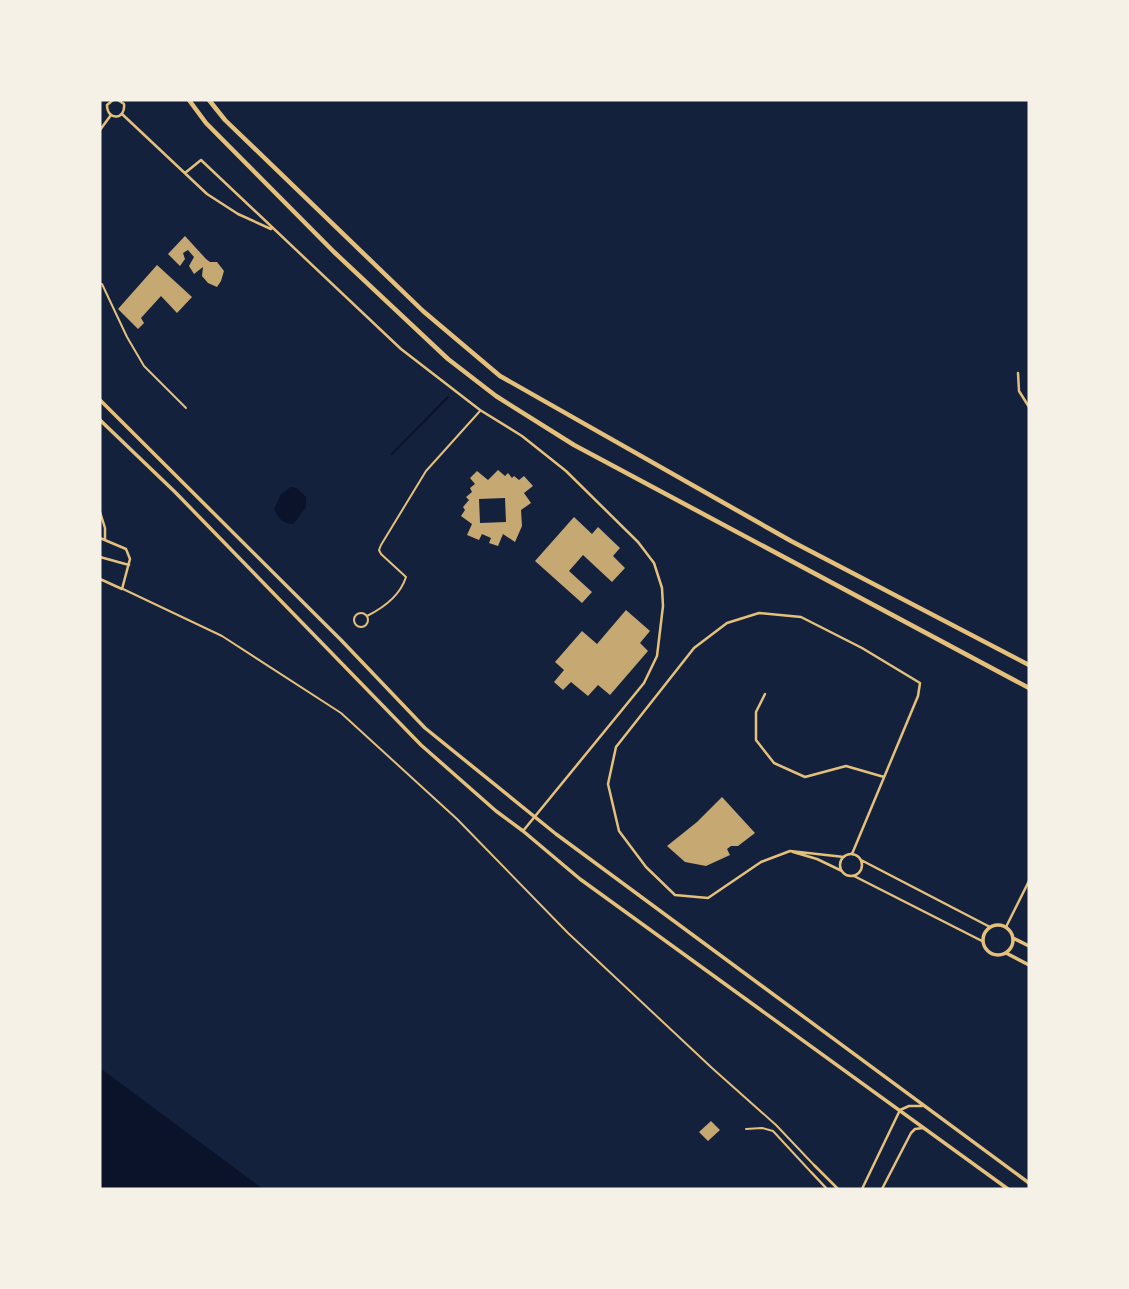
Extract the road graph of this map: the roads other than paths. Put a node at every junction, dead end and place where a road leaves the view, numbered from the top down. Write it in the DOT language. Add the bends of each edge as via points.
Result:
graph roads {
  1 [pos="113,100"];
  2 [pos="118,100"];
  3 [pos="189,100"];
  4 [pos="209,100"];
  5 [pos="122,114"];
  6 [pos="111,116"];
  7 [pos="100,130"];
  8 [pos="185,173"];
  9 [pos="274,230"];
  10 [pos="102,284"];
  11 [pos="1018,373"];
  12 [pos="100,400"];
  13 [pos="1029,407"];
  14 [pos="186,408"];
  15 [pos="480,410"];
  16 [pos="100,420"];
  17 [pos="100,512"];
  18 [pos="100,538"];
  19 [pos="105,540"];
  20 [pos="100,557"];
  21 [pos="129,565"];
  22 [pos="100,579"];
  23 [pos="122,589"];
  24 [pos="367,616"];
  25 [pos="1029,665"];
  26 [pos="1029,688"];
  27 [pos="765,694"];
  28 [pos="884,777"];
  29 [pos="534,817"];
  30 [pos="523,831"];
  31 [pos="790,851"];
  32 [pos="852,854"];
  33 [pos="845,857"];
  34 [pos="861,860"];
  35 [pos="842,871"];
  36 [pos="854,876"];
  37 [pos="1029,881"];
  38 [pos="990,927"];
  39 [pos="1006,927"];
  40 [pos="1013,938"];
  41 [pos="982,941"];
  42 [pos="1029,946"];
  43 [pos="1006,953"];
  44 [pos="1029,965"];
  45 [pos="929,1107"];
  46 [pos="900,1110"];
  47 [pos="746,1129"];
  48 [pos="927,1129"];
  49 [pos="814,1165"];
  50 [pos="811,1172"];
  51 [pos="1029,1183"];
  52 [pos="827,1189"];
  53 [pos="838,1189"];
  54 [pos="862,1189"];
  55 [pos="881,1189"];
  56 [pos="1008,1189"];
  1 -- 6 [label="street" via="107,108"];
  2 -- 5 [label="street" via="124,107"];
  3 -- 26 [label="highway" via="206,123 334,252 449,359 496,396 574,444"];
  4 -- 25 [label="highway" via="423,311 500,376 790,541"];
  5 -- 6 [label="street"];
  5 -- 8 [label="street"];
  6 -- 7 [label="street"];
  8 -- 9 [label="street" via="207,194"];
  8 -- 9 [label="street" via="201,160"];
  9 -- 15 [label="street" via="401,349"];
  10 -- 14 [label="lane" via="144,366"];
  11 -- 13 [label="street" via="1020,391"];
  12 -- 29 [label="street" via="425,728"];
  15 -- 24 [label="lane" via="426,471 381,545 381,554 406,578 383,609"];
  15 -- 29 [label="street" via="522,436 623,525 654,563 662,588 658,649 644,683"];
  16 -- 30 [label="street" via="421,746"];
  17 -- 19 [label="street"];
  18 -- 19 [label="street"];
  19 -- 21 [label="street" via="129,552"];
  20 -- 21 [label="street"];
  21 -- 23 [label="street"];
  22 -- 23 [label="street"];
  23 -- 49 [label="lane" via="222,636 341,713 457,819 568,933"];
  24 -- 24 [label="lane" via="356,615 356,625 365,626"];
  27 -- 28 [label="street" via="756,712 756,740 774,763 805,777 846,766"];
  28 -- 31 [label="street" via="919,696 920,683 800,617 760,612 727,623 694,648 616,747 608,784 619,831 651,873 675,895 708,898 761,862"];
  28 -- 32 [label="street"];
  29 -- 30 [label="street"];
  29 -- 45 [label="street"];
  30 -- 46 [label="street" via="580,879"];
  31 -- 33 [label="street"];
  31 -- 35 [label="street"];
  32 -- 33 [label="street"];
  32 -- 34 [label="street"];
  33 -- 35 [label="street"];
  34 -- 36 [label="street" via="861,870"];
  34 -- 38 [label="street"];
  35 -- 36 [label="street"];
  36 -- 41 [label="street"];
  37 -- 39 [label="street"];
  38 -- 39 [label="street"];
  38 -- 41 [label="street"];
  39 -- 40 [label="street"];
  40 -- 42 [label="street"];
  40 -- 43 [label="street"];
  41 -- 43 [label="street" via="991,954"];
  43 -- 44 [label="street"];
  45 -- 46 [label="street"];
  45 -- 51 [label="street"];
  46 -- 48 [label="street"];
  46 -- 54 [label="street"];
  47 -- 50 [label="lane" via="773,1131"];
  48 -- 55 [label="street" via="911,1133"];
  48 -- 56 [label="street"];
  49 -- 53 [label="street"];
  50 -- 52 [label="street"];
}
